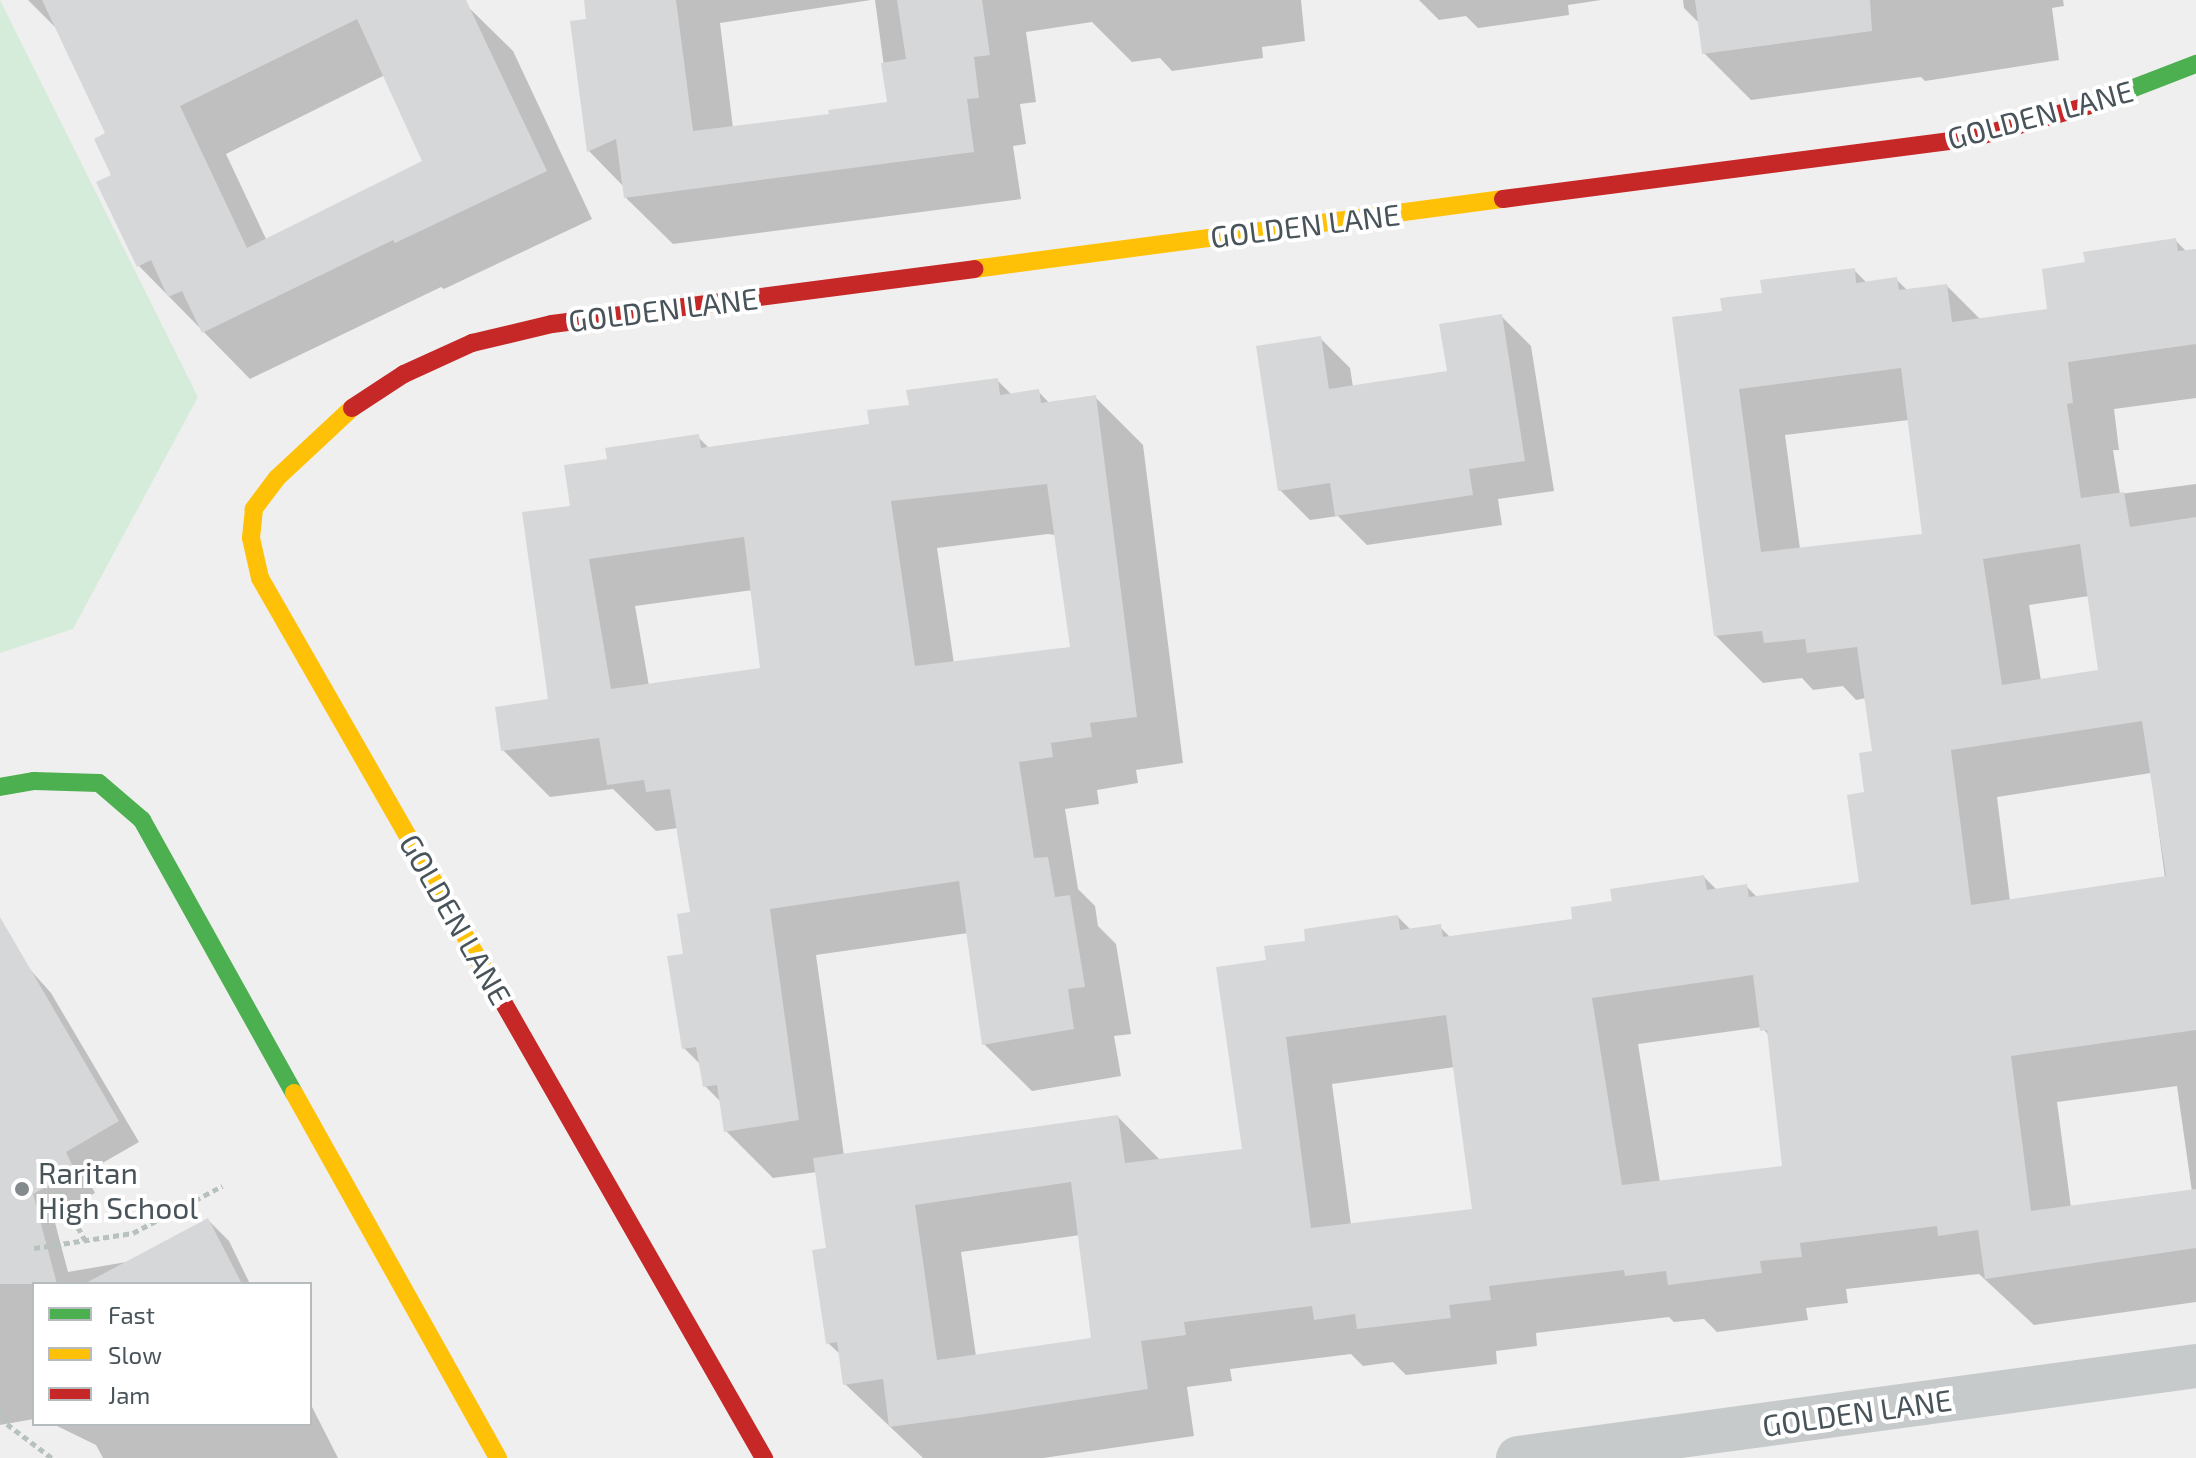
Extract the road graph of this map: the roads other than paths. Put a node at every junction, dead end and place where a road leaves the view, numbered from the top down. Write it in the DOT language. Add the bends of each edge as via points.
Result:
graph roads {
  1 [pos="2196,64"];
  2 [pos="0,787"];
  3 [pos="2196,1366"];
  4 [pos="498,1458"];
  5 [pos="764,1458"];
  6 [pos="1518,1458"];
  1 -- 5 [label="street, GOLDEN LANE" via="2112,99 1972,138 552,324 472,343 404,374 327,428 254,509 251,538 260,578"];
  2 -- 4 [label="street" via="34,781 99,783 142,820"];
  3 -- 6 [label="street, GOLDEN LANE"];
}
